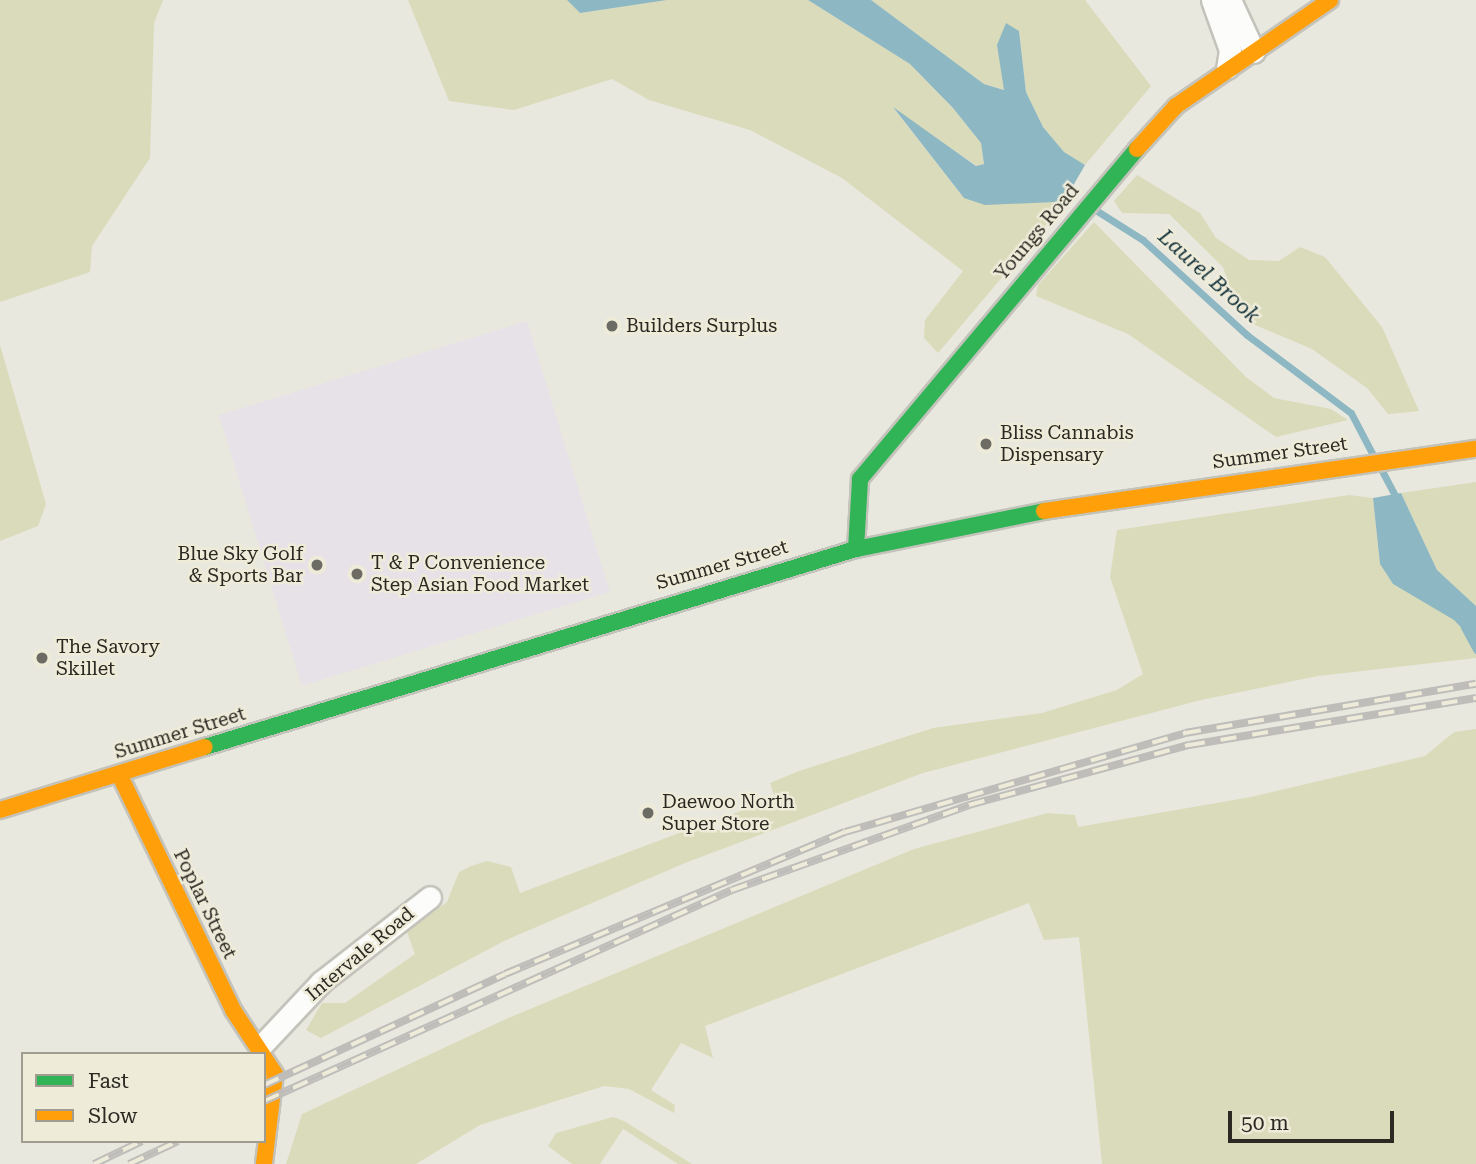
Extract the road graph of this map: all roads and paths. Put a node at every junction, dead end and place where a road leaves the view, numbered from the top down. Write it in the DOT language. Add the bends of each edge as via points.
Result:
graph roads {
  1 [pos="1212,0"];
  2 [pos="1230,0"];
  3 [pos="1330,0"];
  4 [pos="1254,52"];
  5 [pos="1227,68"];
  6 [pos="1476,449"];
  7 [pos="856,549"];
  8 [pos="120,774"];
  9 [pos="0,810"];
  10 [pos="430,897"];
  11 [pos="261,1046"];
  12 [pos="264,1052"];
  13 [pos="266,1058"];
  14 [pos="264,1164"];
  1 -- 5 [label="street" via="1230,50"];
  2 -- 4 [label="street"];
  3 -- 4 [label="main road, Youngs Road"];
  4 -- 5 [label="main road, Youngs Road"];
  5 -- 7 [label="main road, Youngs Road" via="1159,121 860,480"];
  6 -- 7 [label="main road, Summer Street" via="1083,503"];
  7 -- 8 [label="main road, Summer Street"];
  8 -- 9 [label="main road, Summer Street"];
  8 -- 11 [label="main road, Poplar Street" via="233,1010"];
  10 -- 11 [label="street, Intervale Road" via="321,982"];
  11 -- 12 [label="main road"];
  13 -- 14 [label="main road" via="277,1083"];
}
